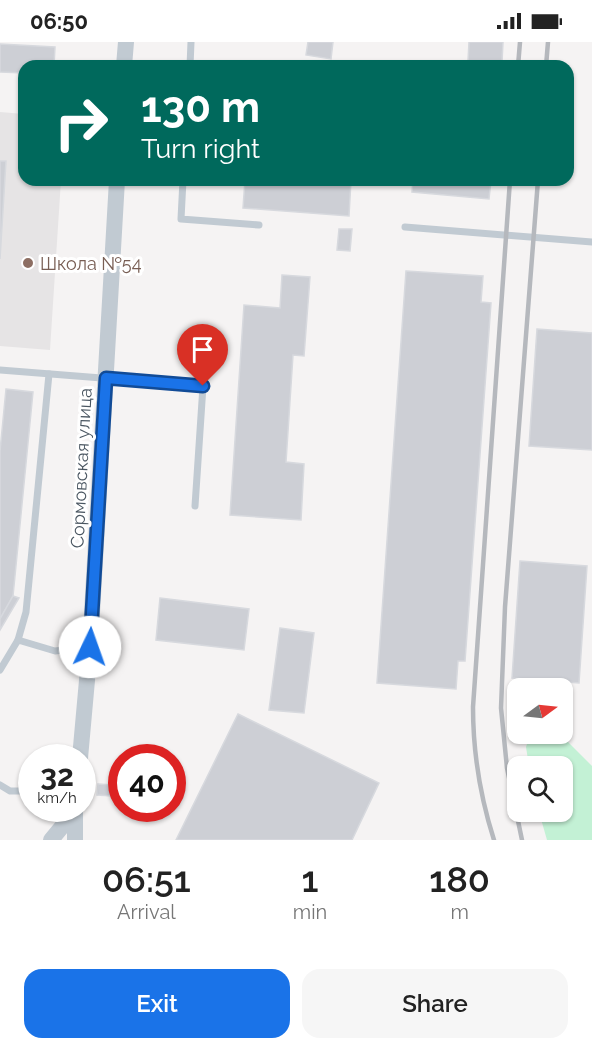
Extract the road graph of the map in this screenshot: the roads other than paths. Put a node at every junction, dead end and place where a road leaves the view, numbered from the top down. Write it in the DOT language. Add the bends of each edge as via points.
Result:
graph roads {
  1 [pos="126,42"];
  2 [pos="191,42"];
  3 [pos="124,60"];
  4 [pos="190,60"];
  5 [pos="117,186"];
  6 [pos="183,186"];
  7 [pos="259,225"];
  8 [pos="405,227"];
  9 [pos="592,242"];
  10 [pos="0,370"];
  11 [pos="49,374"];
  12 [pos="106,378"];
  13 [pos="195,506"];
  14 [pos="18,640"];
  15 [pos="90,647"];
  16 [pos="0,670"];
  17 [pos="81,744"];
  18 [pos="0,785"];
  19 [pos="18,791"];
  20 [pos="65,822"];
  21 [pos="70,822"];
  22 [pos="74,822"];
  23 [pos="51,840"];
  24 [pos="63,840"];
  25 [pos="75,840"];
  1 -- 3 [label="street"];
  2 -- 4 [label="lane"];
  5 -- 12 [label="street, Сормовская улица"];
  6 -- 7 [label="lane" via="181,219"];
  8 -- 9 [label="lane"];
  10 -- 11 [label="lane"];
  11 -- 12 [label="lane"];
  11 -- 14 [label="lane" via="26,612"];
  12 -- 13 [label="lane" via="203,386"];
  12 -- 15 [label="street, Сормовская улица"];
  14 -- 15 [label="lane" via="55,651"];
  14 -- 16 [label="lane"];
  15 -- 17 [label="street, Сормовская улица"];
  18 -- 19 [label="lane"];
  20 -- 23 [label="street"];
  21 -- 24 [label="street"];
  22 -- 25 [label="street"];
}
